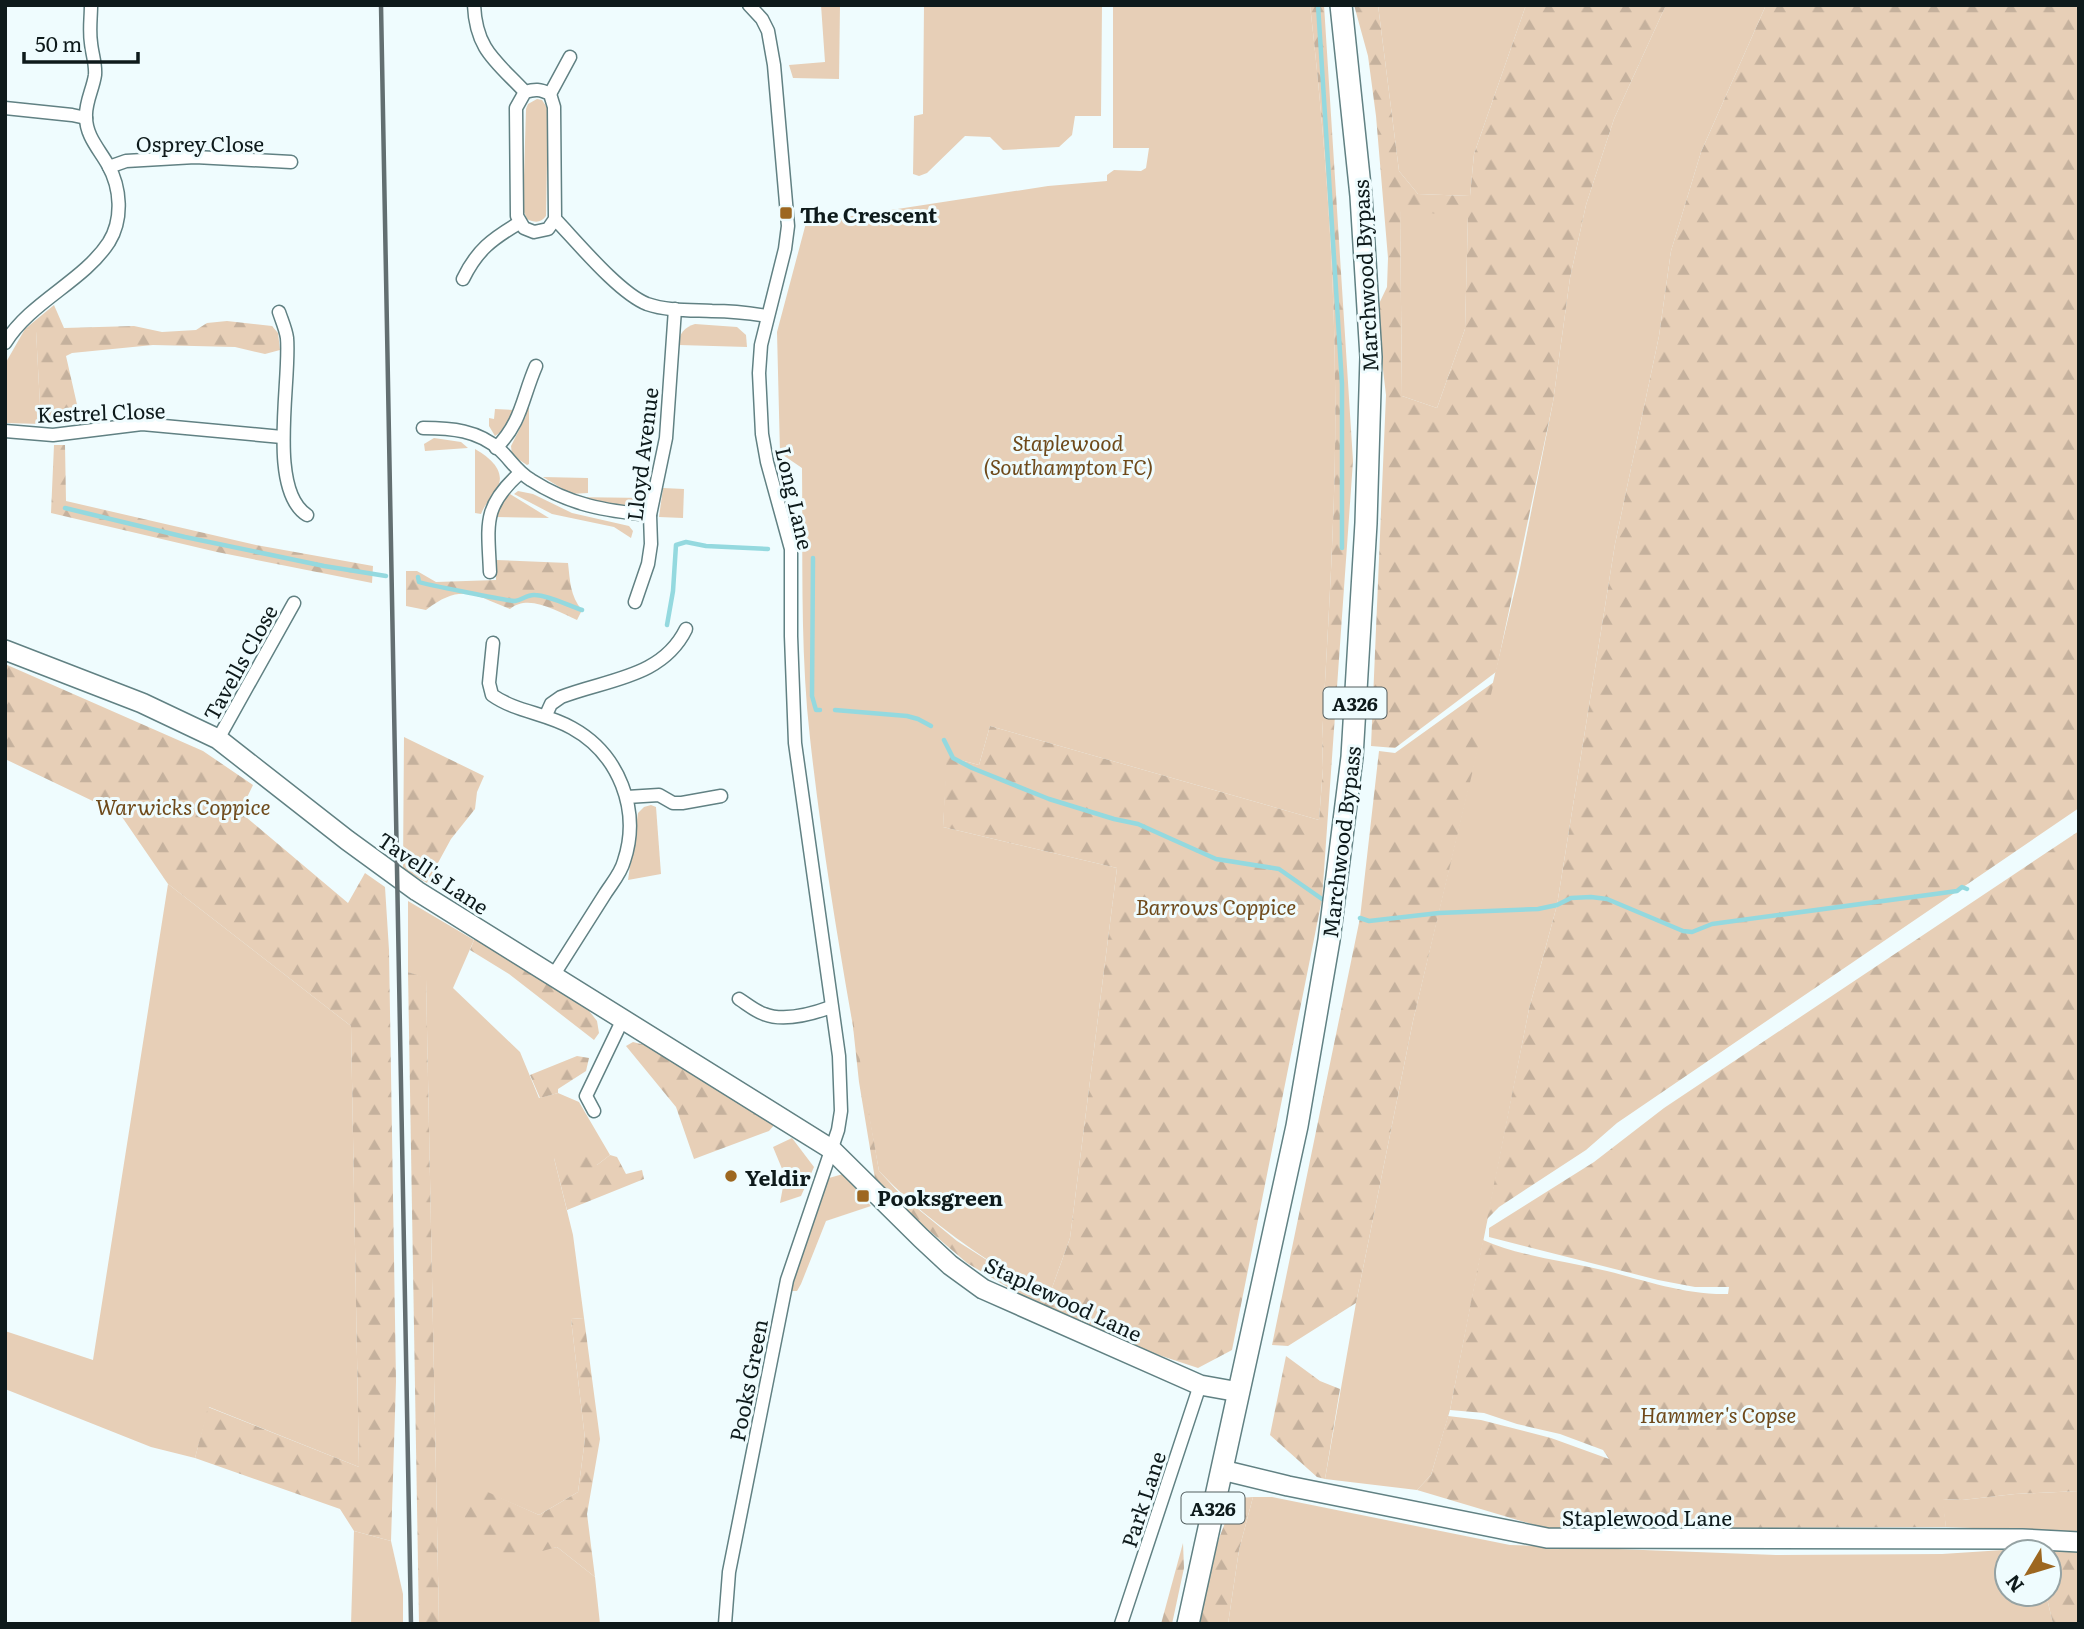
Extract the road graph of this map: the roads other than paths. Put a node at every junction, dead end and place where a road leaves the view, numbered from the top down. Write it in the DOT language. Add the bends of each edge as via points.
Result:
graph roads {
  1 [pos="92,5"];
  2 [pos="474,5"];
  3 [pos="749,5"];
  4 [pos="1341,5"];
  5 [pos="570,57"];
  6 [pos="525,92"];
  7 [pos="550,94"];
  8 [pos="5,107"];
  9 [pos="86,118"];
  10 [pos="291,162"];
  11 [pos="109,167"];
  12 [pos="555,219"];
  13 [pos="519,223"];
  14 [pos="463,279"];
  15 [pos="675,309"];
  16 [pos="279,312"];
  17 [pos="767,316"];
  18 [pos="6,340"];
  19 [pos="536,366"];
  20 [pos="423,428"];
  21 [pos="5,431"];
  22 [pos="282,437"];
  23 [pos="496,448"];
  24 [pos="520,473"];
  25 [pos="307,515"];
  26 [pos="650,515"];
  27 [pos="490,572"];
  28 [pos="635,602"];
  29 [pos="294,603"];
  30 [pos="686,629"];
  31 [pos="493,643"];
  32 [pos="5,650"];
  33 [pos="545,715"];
  34 [pos="218,739"];
  35 [pos="721,796"];
  36 [pos="627,797"];
  37 [pos="553,975"];
  38 [pos="739,999"];
  39 [pos="831,1007"];
  40 [pos="622,1021"];
  41 [pos="594,1111"];
  42 [pos="831,1149"];
  43 [pos="1200,1385"];
  44 [pos="1239,1392"];
  45 [pos="1222,1471"];
  46 [pos="2079,1542"];
  47 [pos="725,1624"];
  48 [pos="1121,1624"];
  49 [pos="1188,1624"];
  1 -- 9 [label="street" via="95,76"];
  2 -- 6 [label="street" via="480,40"];
  3 -- 17 [label="street, Long Lane" via="768,31 788,204 785,249"];
  4 -- 44 [label="main road, Marchwood Bypass / A326" via="1361,196 1371,357 1352,757 1329,940 1297,1126"];
  5 -- 7 [label="street"];
  6 -- 7 [label="street" via="540,89"];
  6 -- 13 [label="street" via="516,108"];
  7 -- 12 [label="street"];
  8 -- 9 [label="street"];
  9 -- 11 [label="street" via="93,142"];
  10 -- 11 [label="street, Osprey Close" via="195,158 126,161"];
  11 -- 18 [label="street" via="116,182 118,208 109,241"];
  12 -- 13 [label="street" via="548,229 534,232"];
  12 -- 15 [label="street" via="629,292 647,303"];
  13 -- 14 [label="street" via="494,237 473,259"];
  15 -- 17 [label="street"];
  15 -- 26 [label="street, Lloyd Avenue" via="666,438"];
  16 -- 22 [label="street" via="287,337"];
  17 -- 39 [label="street, Long Lane" via="759,373 762,434 791,549 795,743"];
  19 -- 23 [label="street" via="517,421"];
  20 -- 23 [label="street" via="455,428"];
  21 -- 22 [label="street, Kestrel Close" via="53,435 142,424"];
  22 -- 25 [label="street" via="291,497"];
  23 -- 24 [label="street"];
  24 -- 26 [label="street" via="581,505"];
  24 -- 27 [label="street" via="503,488 490,511"];
  26 -- 28 [label="street, Lloyd Avenue" via="648,564"];
  29 -- 34 [label="street, Tavells Close"];
  30 -- 33 [label="street" via="679,643 650,667 561,697"];
  31 -- 33 [label="street" via="492,695"];
  32 -- 34 [label="street, Tavell's Lane" via="142,703"];
  33 -- 36 [label="street" via="598,748"];
  34 -- 37 [label="street, Tavell's Lane" via="397,877"];
  35 -- 36 [label="street" via="682,803 659,795"];
  36 -- 37 [label="street" via="631,834 624,864"];
  37 -- 40 [label="street, Tavell's Lane"];
  38 -- 39 [label="street" via="772,1016"];
  39 -- 42 [label="street, Long Lane" via="842,1086"];
  40 -- 41 [label="street" via="586,1096"];
  40 -- 42 [label="street, Tavell's Lane"];
  42 -- 43 [label="street, Staplewood Lane" via="950,1265 983,1289"];
  42 -- 47 [label="street, Pooks Green" via="787,1280 729,1572"];
  43 -- 44 [label="street, Staplewood Lane"];
  43 -- 48 [label="street, Park Lane"];
  44 -- 45 [label="main road, Marchwood Bypass / A326"];
  45 -- 46 [label="street, Staplewood Lane" via="1547,1538"];
  45 -- 49 [label="main road, Marchwood Bypass / A326"];
}
